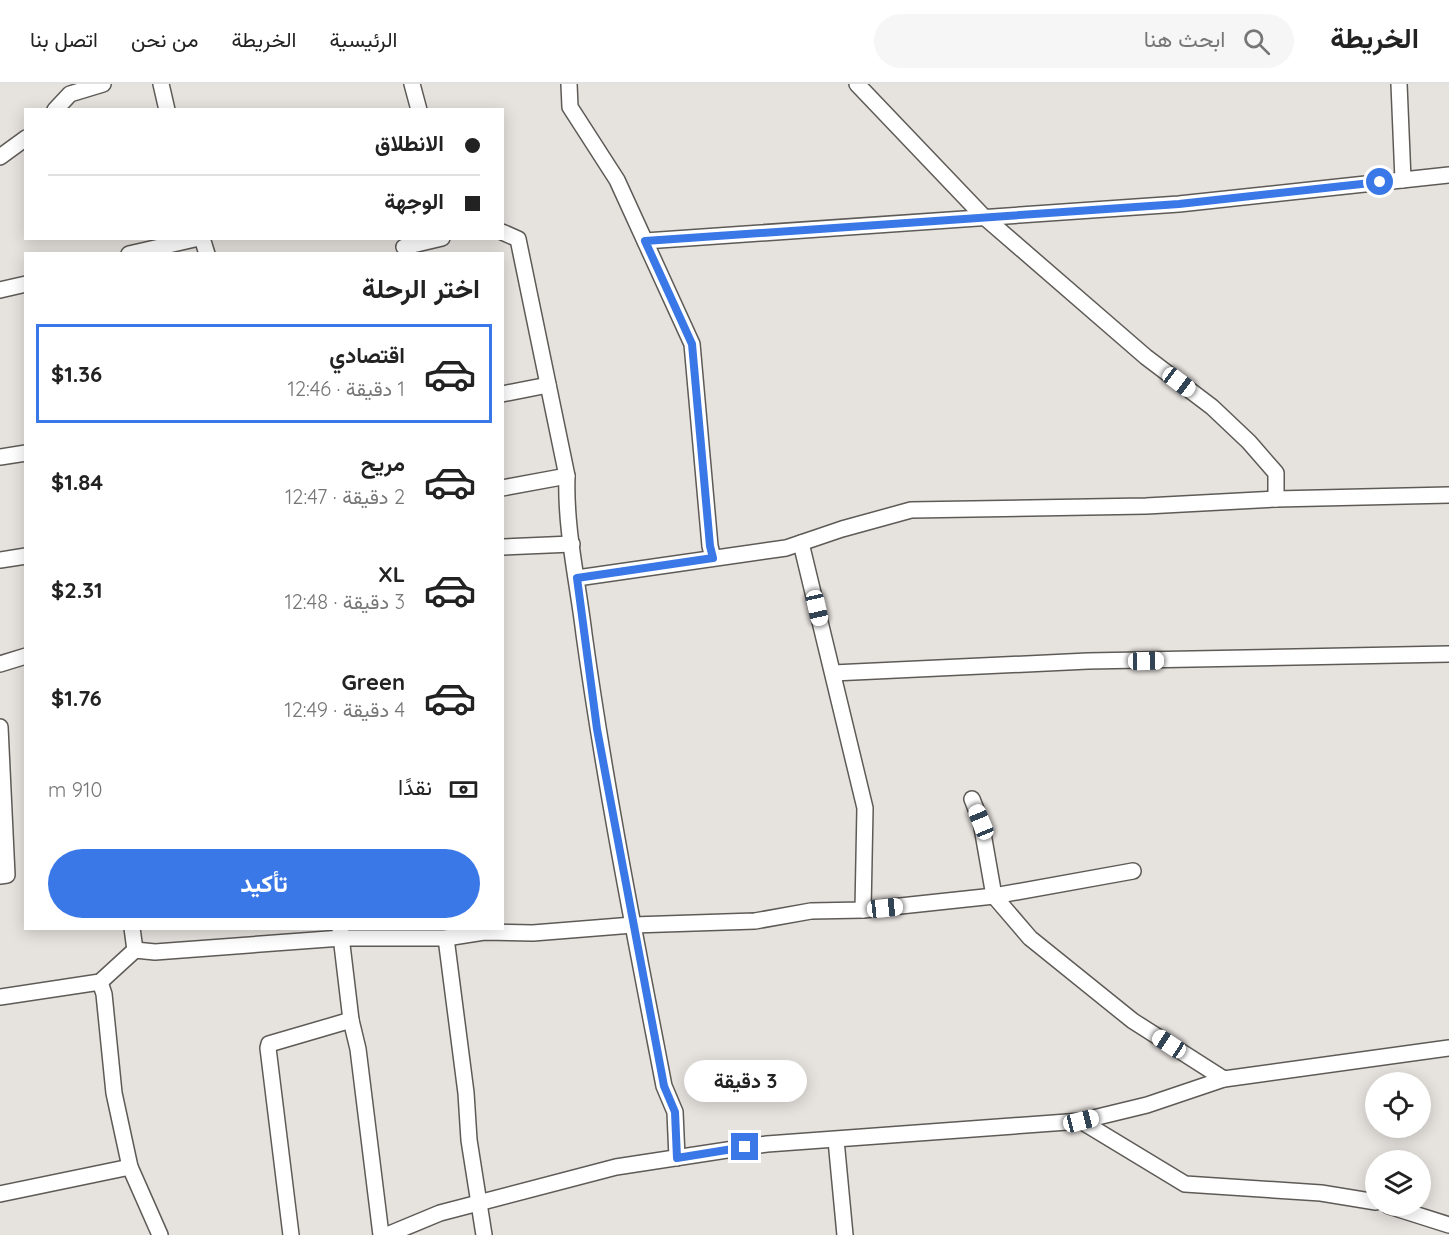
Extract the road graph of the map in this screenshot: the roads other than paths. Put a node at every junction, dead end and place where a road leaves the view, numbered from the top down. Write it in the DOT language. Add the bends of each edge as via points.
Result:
graph roads {
  1 [pos="103,84"];
  2 [pos="160,84"];
  3 [pos="412,84"];
  4 [pos="569,84"];
  5 [pos="857,84"];
  6 [pos="1399,84"];
  7 [pos="57,108"];
  8 [pos="166,108"];
  9 [pos="418,108"];
  10 [pos="24,139"];
  11 [pos="0,157"];
  12 [pos="1449,175"];
  13 [pos="1403,180"];
  14 [pos="986,217"];
  15 [pos="504,233"];
  16 [pos="192,240"];
  17 [pos="432,240"];
  18 [pos="645,241"];
  19 [pos="402,246"];
  20 [pos="138,252"];
  21 [pos="24,284"];
  22 [pos="0,290"];
  23 [pos="548,385"];
  24 [pos="504,394"];
  25 [pos="24,453"];
  26 [pos="0,457"];
  27 [pos="567,476"];
  28 [pos="504,488"];
  29 [pos="1449,495"];
  30 [pos="1276,499"];
  31 [pos="801,543"];
  32 [pos="572,544"];
  33 [pos="504,547"];
  34 [pos="24,556"];
  35 [pos="713,558"];
  36 [pos="0,560"];
  37 [pos="577,578"];
  38 [pos="1449,654"];
  39 [pos="24,657"];
  40 [pos="0,664"];
  41 [pos="832,673"];
  42 [pos="0,727"];
  43 [pos="972,799"];
  44 [pos="1133,871"];
  45 [pos="0,876"];
  46 [pos="994,896"];
  47 [pos="863,910"];
  48 [pos="633,925"];
  49 [pos="132,930"];
  50 [pos="341,933"];
  51 [pos="446,938"];
  52 [pos="135,950"];
  53 [pos="100,982"];
  54 [pos="0,997"];
  55 [pos="351,1020"];
  56 [pos="1449,1048"];
  57 [pos="1224,1079"];
  58 [pos="1081,1121"];
  59 [pos="836,1140"];
  60 [pos="677,1158"];
  61 [pos="130,1167"];
  62 [pos="0,1194"];
  63 [pos="1365,1200"];
  64 [pos="479,1203"];
  65 [pos="1421,1216"];
  66 [pos="1449,1225"];
  67 [pos="160,1235"];
  68 [pos="291,1235"];
  69 [pos="381,1235"];
  70 [pos="387,1235"];
  71 [pos="484,1235"];
  72 [pos="845,1235"];
  1 -- 7 [label="street" via="70,94"];
  2 -- 8 [label="street"];
  3 -- 9 [label="street"];
  4 -- 18 [label="street" via="570,107 617,180"];
  5 -- 14 [label="street"];
  6 -- 13 [label="street"];
  10 -- 11 [label="street"];
  12 -- 13 [label="street"];
  13 -- 14 [label="street" via="1179,204"];
  14 -- 18 [label="street"];
  14 -- 30 [label="street" via="1250,442 1276,473"];
  15 -- 23 [label="street" via="518,239"];
  16 -- 20 [label="street"];
  17 -- 19 [label="street"];
  18 -- 35 [label="street" via="692,344"];
  21 -- 22 [label="street"];
  23 -- 24 [label="street"];
  23 -- 27 [label="street"];
  25 -- 26 [label="street"];
  27 -- 28 [label="street"];
  27 -- 32 [label="street"];
  29 -- 30 [label="street"];
  30 -- 31 [label="street" via="1146,506 911,510"];
  31 -- 35 [label="street"];
  31 -- 41 [label="street"];
  32 -- 33 [label="street"];
  32 -- 37 [label="street"];
  34 -- 36 [label="street"];
  35 -- 37 [label="street"];
  37 -- 48 [label="street" via="597,729"];
  38 -- 41 [label="street" via="1088,661"];
  39 -- 40 [label="street"];
  41 -- 47 [label="street" via="865,808"];
  42 -- 45 [label="street" via="7,875"];
  43 -- 46 [label="street" via="981,822"];
  44 -- 46 [label="street"];
  46 -- 47 [label="street"];
  46 -- 57 [label="street" via="1030,938 1133,1021"];
  47 -- 48 [label="street" via="811,911 754,921"];
  48 -- 51 [label="street" via="533,933 484,932"];
  48 -- 60 [label="street" via="664,1086 675,1112"];
  49 -- 52 [label="street"];
  50 -- 51 [label="street"];
  50 -- 52 [label="street" via="155,952"];
  50 -- 55 [label="street"];
  51 -- 64 [label="street"];
  52 -- 53 [label="street"];
  53 -- 54 [label="street"];
  53 -- 61 [label="street" via="114,1094"];
  55 -- 68 [label="street" via="269,1044"];
  55 -- 69 [label="street"];
  56 -- 57 [label="street"];
  57 -- 58 [label="street" via="1147,1105"];
  58 -- 59 [label="street"];
  58 -- 63 [label="street" via="1185,1185 1321,1193"];
  59 -- 60 [label="street" via="767,1144"];
  59 -- 72 [label="street"];
  60 -- 64 [label="street" via="616,1167"];
  61 -- 62 [label="street"];
  61 -- 67 [label="street"];
  64 -- 70 [label="street" via="440,1213"];
  64 -- 71 [label="street"];
  65 -- 66 [label="street"];
}
